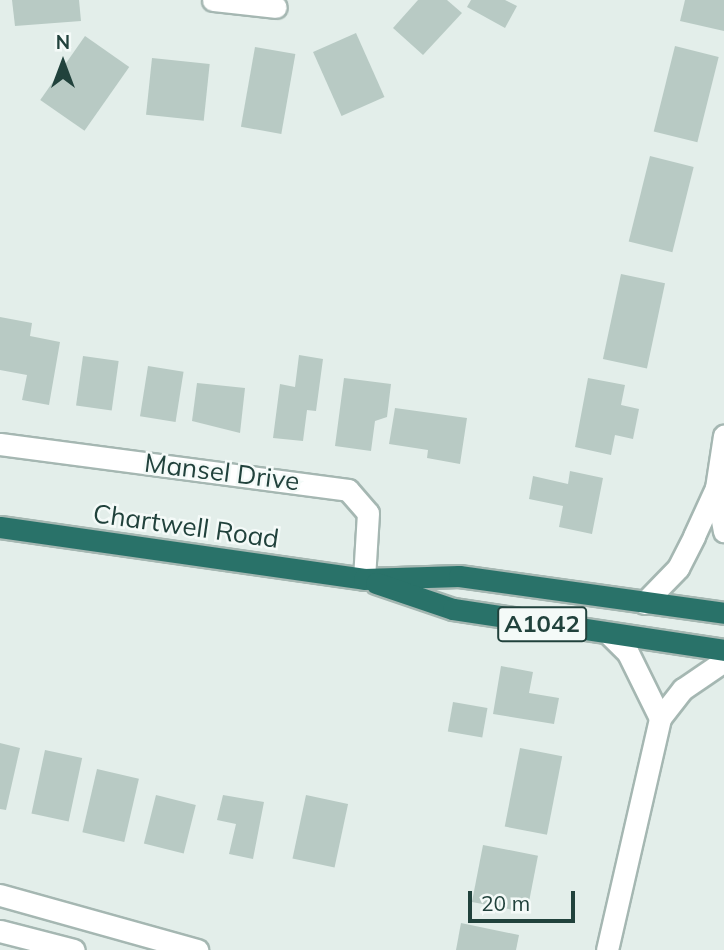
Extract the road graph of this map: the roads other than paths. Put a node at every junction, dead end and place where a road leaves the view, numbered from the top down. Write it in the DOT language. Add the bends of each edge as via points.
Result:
graph roads {
  1 [pos="211,0"];
  2 [pos="276,7"];
  3 [pos="724,436"];
  4 [pos="0,443"];
  5 [pos="716,488"];
  6 [pos="0,527"];
  7 [pos="724,531"];
  8 [pos="364,579"];
  9 [pos="644,603"];
  10 [pos="724,613"];
  11 [pos="610,635"];
  12 [pos="724,650"];
  13 [pos="724,661"];
  14 [pos="660,718"];
  15 [pos="0,895"];
  16 [pos="0,931"];
  17 [pos="74,950"];
  18 [pos="197,950"];
  19 [pos="607,950"];
  1 -- 2 [label="street"];
  3 -- 5 [label="street"];
  4 -- 8 [label="street, Mansel Drive" via="348,489 368,513"];
  5 -- 7 [label="street"];
  5 -- 9 [label="street" via="678,568"];
  6 -- 8 [label="highway, Chartwell Road / A1042"];
  8 -- 9 [label="highway, Chartwell Road / A1042" via="459,576"];
  8 -- 11 [label="highway, Chartwell Road / A1042" via="453,609"];
  9 -- 10 [label="highway, Chartwell Road / A1042"];
  11 -- 12 [label="highway, Chartwell Road / A1042"];
  11 -- 14 [label="street" via="628,653"];
  13 -- 14 [label="street" via="683,689"];
  14 -- 19 [label="street"];
  15 -- 18 [label="street"];
  16 -- 17 [label="street"];
}
